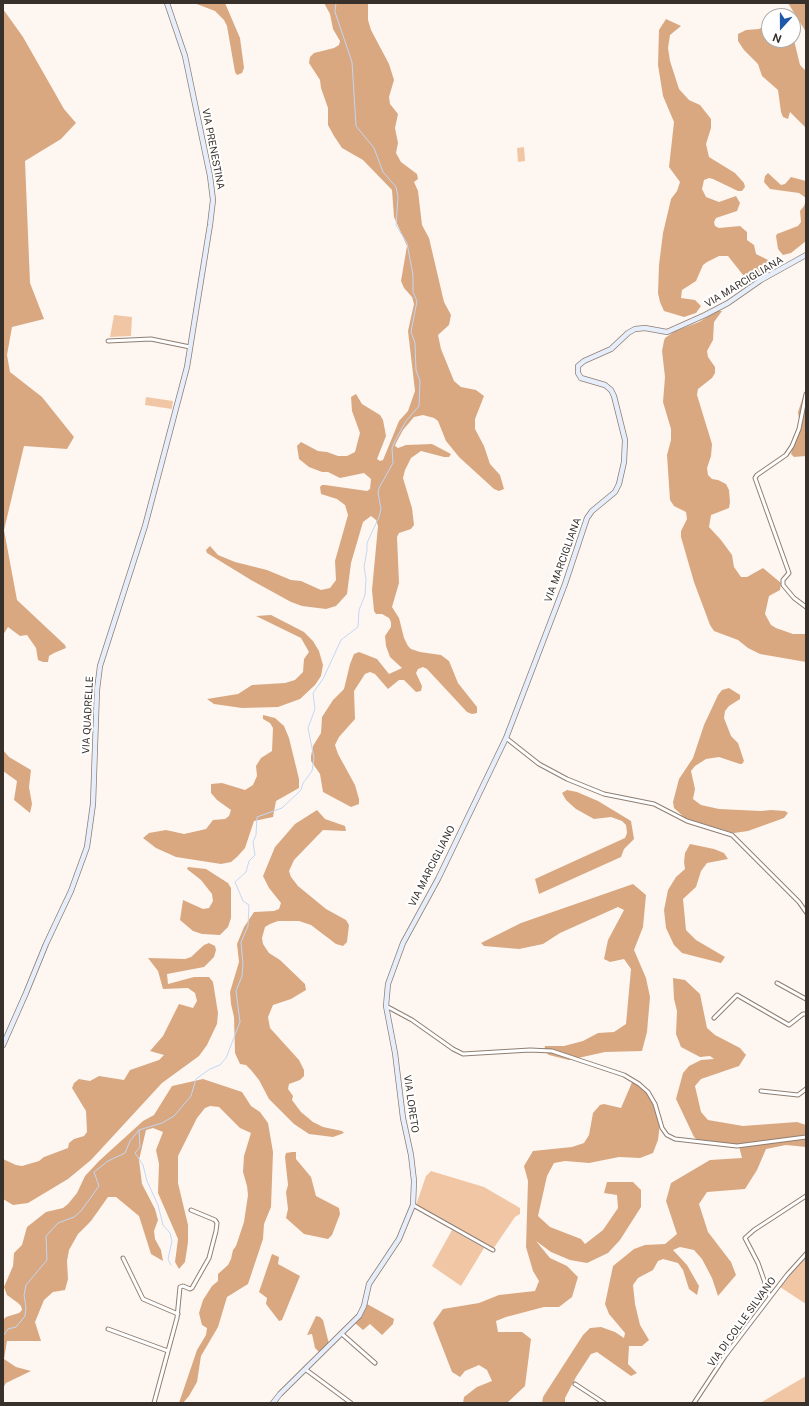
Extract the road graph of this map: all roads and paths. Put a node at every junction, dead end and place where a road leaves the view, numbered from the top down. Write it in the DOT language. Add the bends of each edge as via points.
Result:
graph roads {
  1 [pos="167,3"];
  2 [pos="806,255"];
  3 [pos="108,341"];
  4 [pos="190,347"];
  5 [pos="185,373"];
  6 [pos="806,394"];
  7 [pos="806,607"];
  8 [pos="506,738"];
  9 [pos="806,912"];
  10 [pos="777,983"];
  11 [pos="806,999"];
  12 [pos="386,1006"];
  13 [pos="806,1014"];
  14 [pos="714,1018"];
  15 [pos="3,1045"];
  16 [pos="806,1089"];
  17 [pos="761,1091"];
  18 [pos="806,1136"];
  19 [pos="806,1196"];
  20 [pos="413,1205"];
  21 [pos="191,1210"];
  22 [pos="493,1250"];
  23 [pos="806,1254"];
  24 [pos="123,1258"];
  25 [pos="770,1297"];
  26 [pos="178,1314"];
  27 [pos="108,1329"];
  28 [pos="342,1334"];
  29 [pos="168,1351"];
  30 [pos="376,1363"];
  31 [pos="305,1369"];
  32 [pos="575,1384"];
  33 [pos="154,1403"];
  34 [pos="273,1403"];
  35 [pos="351,1403"];
  36 [pos="604,1403"];
  37 [pos="694,1403"];
  1 -- 4 [label="street, VIA PRENESTINA" via="185,56 212,195 211,217"];
  2 -- 8 [label="street, VIA MARCIGLIANA" via="705,315 668,332 647,328 635,329 611,349 578,366 581,378 605,385 614,394 625,439 623,468 616,490 591,512 585,523 565,584"];
  3 -- 4 [label="street" via="151,339"];
  4 -- 5 [label="street, VIA PRENESTINA"];
  5 -- 15 [label="street, VIA QUADRELLE" via="145,524 100,663 93,804 87,847 69,896"];
  6 -- 7 [label="street" via="799,429 792,446 786,455 755,478 789,573 783,580 783,585"];
  8 -- 9 [label="street" via="539,764 567,779 604,794 651,803 686,821 732,835"];
  8 -- 12 [label="street, VIA MARCIGLIANO" via="401,949 388,984"];
  10 -- 11 [label="street"];
  12 -- 18 [label="street" via="461,1053 552,1051 621,1073 648,1092 655,1104 662,1128 667,1135 675,1139 737,1146"];
  12 -- 20 [label="street, VIA LORETO" via="411,1155"];
  13 -- 14 [label="street" via="793,1024 789,1024 737,995"];
  16 -- 17 [label="street" via="798,1095"];
  19 -- 25 [label="street" via="745,1238 758,1263"];
  20 -- 22 [label="street"];
  20 -- 28 [label="street, VIA LORETO" via="400,1237 369,1284 360,1314"];
  21 -- 26 [label="street" via="214,1219 217,1228 210,1254 192,1288 180,1286"];
  23 -- 25 [label="street, VIA DI COLLE SILVANO"];
  24 -- 26 [label="street" via="144,1298"];
  25 -- 37 [label="street, VIA DI COLLE SILVANO" via="725,1356"];
  26 -- 29 [label="street"];
  27 -- 29 [label="street"];
  28 -- 30 [label="street"];
  28 -- 31 [label="street, VIA LORETO"];
  29 -- 33 [label="street"];
  31 -- 34 [label="street, VIA LORETO"];
  31 -- 35 [label="street"];
  32 -- 36 [label="street"];
}
